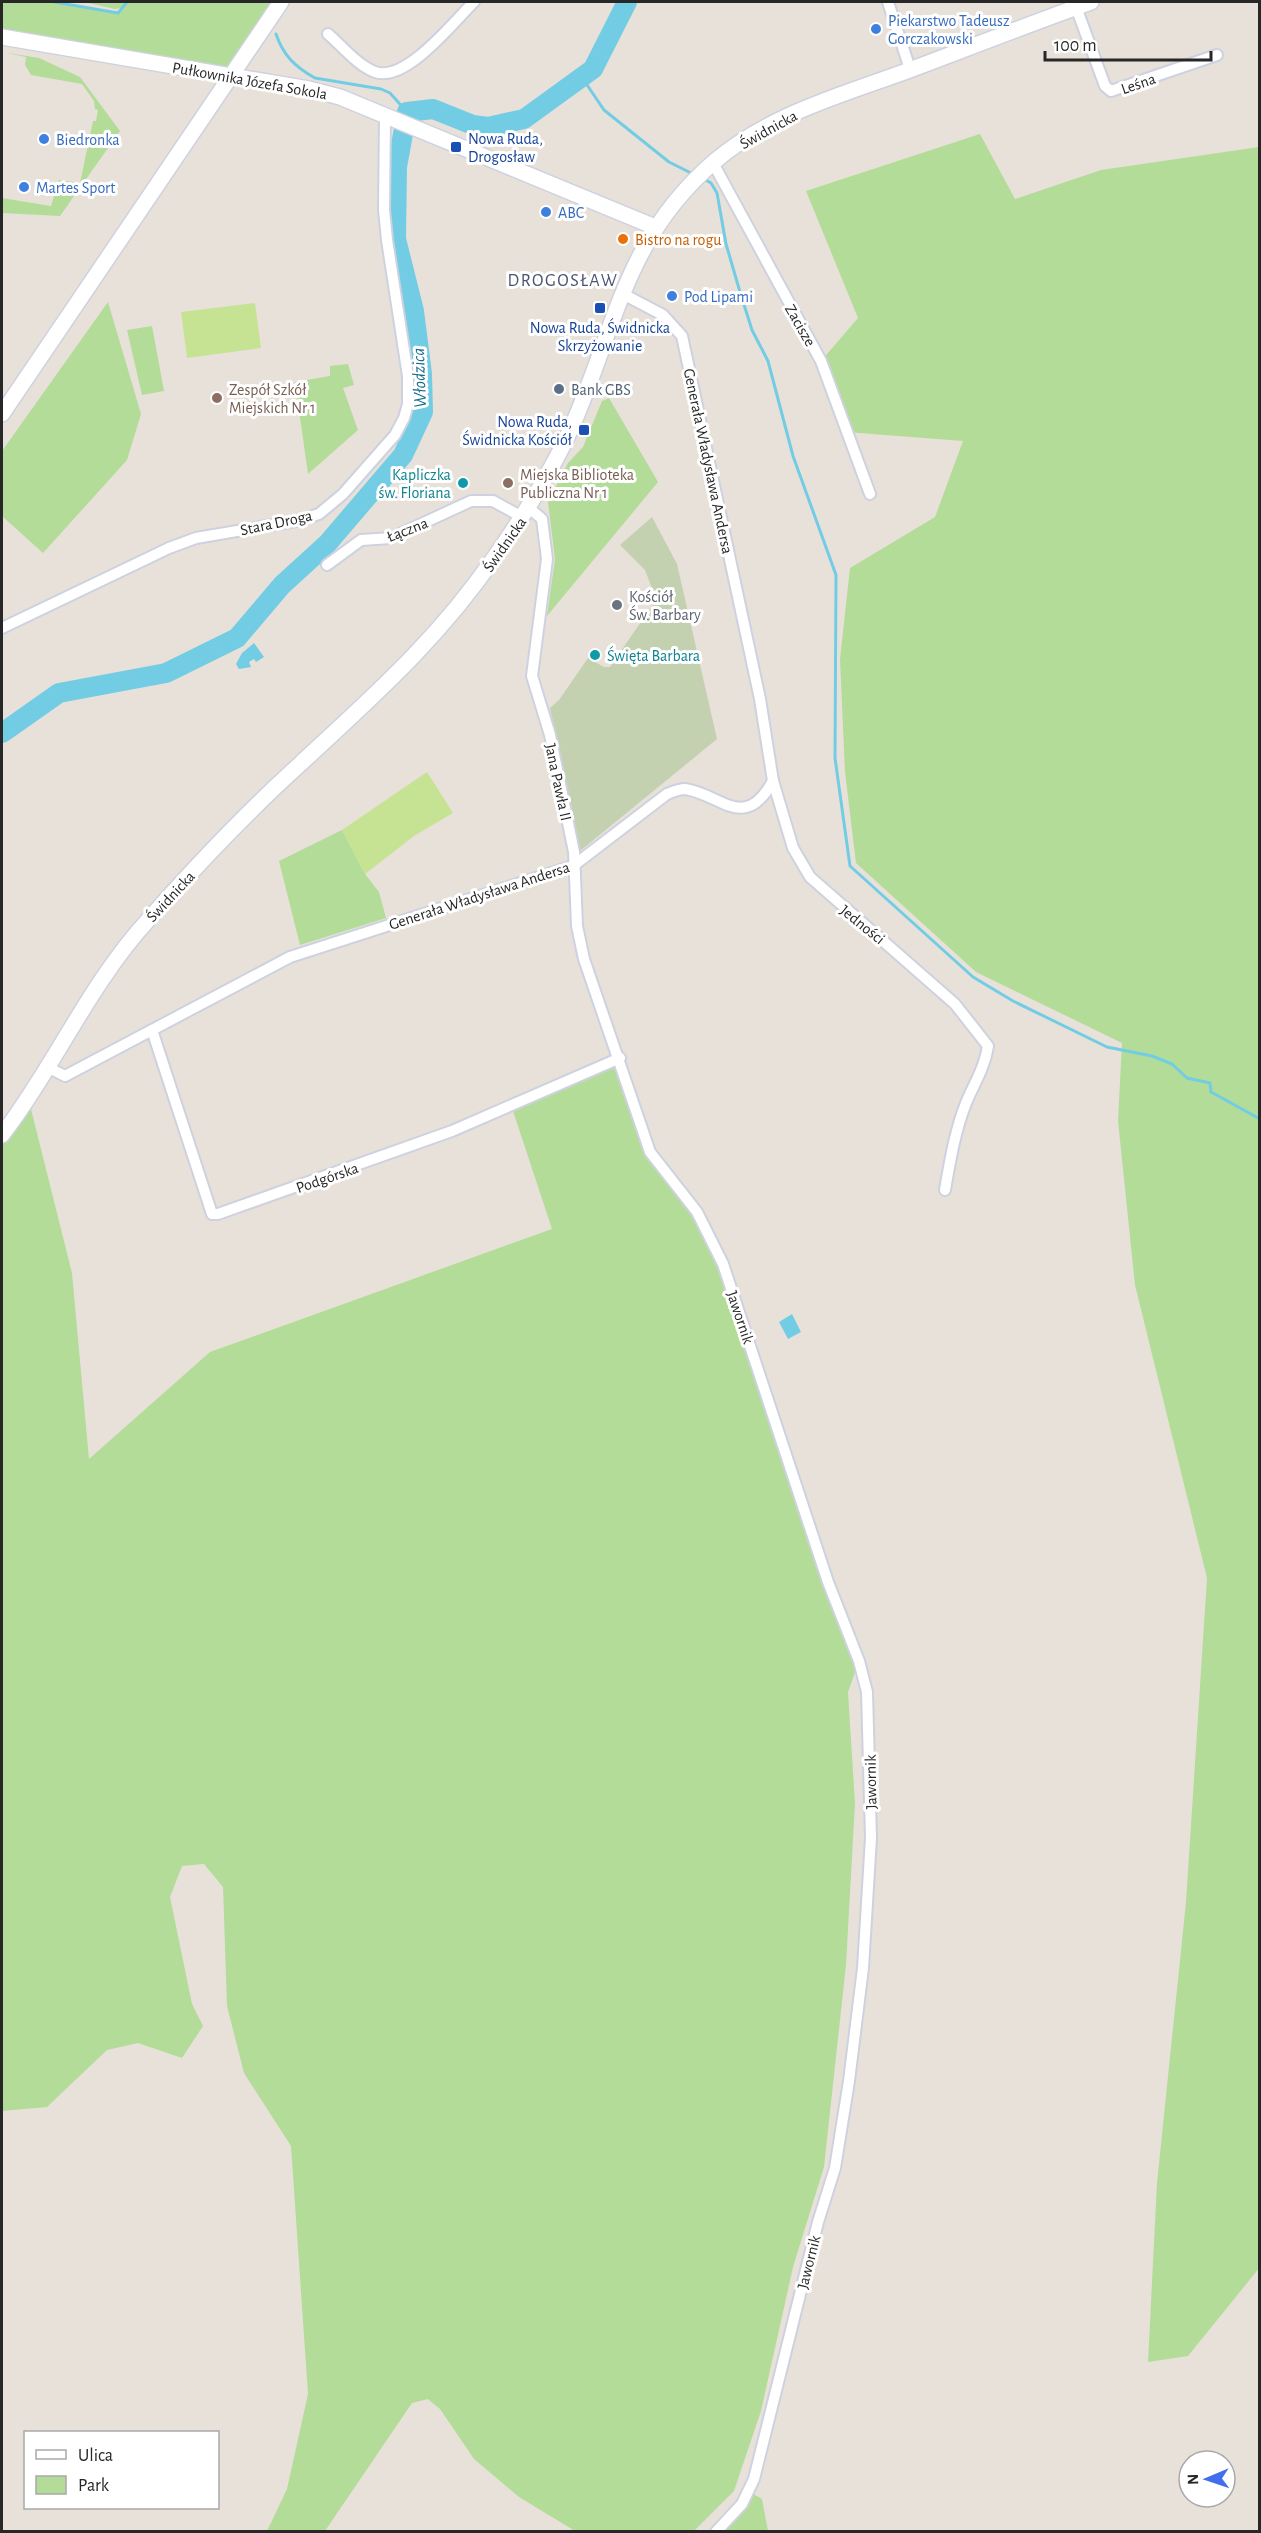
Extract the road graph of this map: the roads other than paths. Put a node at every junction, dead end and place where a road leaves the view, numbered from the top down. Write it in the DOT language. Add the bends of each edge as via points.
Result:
graph roads {
  1 [pos="281,2"];
  2 [pos="474,2"];
  3 [pos="888,2"];
  4 [pos="1091,2"];
  5 [pos="1076,7"];
  6 [pos="328,34"];
  7 [pos="2,37"];
  8 [pos="1217,55"];
  9 [pos="910,69"];
  10 [pos="230,76"];
  11 [pos="391,119"];
  12 [pos="703,172"];
  13 [pos="655,228"];
  14 [pos="621,293"];
  15 [pos="2,414"];
  16 [pos="870,494"];
  17 [pos="525,512"];
  18 [pos="327,565"];
  19 [pos="2,628"];
  20 [pos="774,781"];
  21 [pos="573,866"];
  22 [pos="152,1030"];
  23 [pos="620,1058"];
  24 [pos="46,1067"];
  25 [pos="2,1135"];
  26 [pos="945,1190"];
  27 [pos="716,2532"];
  1 -- 10 [label="street"];
  2 -- 6 [label="street" via="417,58 385,74 369,68"];
  3 -- 9 [label="street"];
  4 -- 5 [label="street, Świdnicka"];
  5 -- 8 [label="street, Leśna" via="1105,86 1111,91"];
  5 -- 9 [label="street, Świdnicka"];
  7 -- 10 [label="street, Pułkownika Józefa Sokola"];
  9 -- 12 [label="street, Świdnicka" via="772,123"];
  10 -- 11 [label="street, Pułkownika Józefa Sokola" via="340,97"];
  10 -- 15 [label="street"];
  11 -- 13 [label="street, Pułkownika Józefa Sokola"];
  11 -- 19 [label="street, Stara Droga" via="384,200 408,376 408,404 395,435 343,494 319,514 196,538 168,548"];
  12 -- 13 [label="street, Świdnicka"];
  12 -- 16 [label="street, Zacisze" via="821,361"];
  13 -- 14 [label="street, Świdnicka"];
  14 -- 17 [label="street, Świdnicka" via="575,419"];
  14 -- 20 [label="street, Generała Władysława Andersa" via="663,315 682,336"];
  17 -- 18 [label="street, Łączna" via="493,501 471,501 390,538 361,540"];
  17 -- 21 [label="street, Jana Pawła II" via="542,519 547,560 532,676 550,735 574,852"];
  17 -- 24 [label="street, Świdnicka" via="459,606 413,659 253,809 146,921 107,969"];
  20 -- 21 [label="street, Generała Władysława Andersa" via="759,799 745,807 734,808 684,789 667,794"];
  20 -- 26 [label="street, Jedności" via="793,849 810,877 955,1004 988,1046 953,1144"];
  21 -- 22 [label="street, Generała Władysława Andersa" via="290,957"];
  21 -- 23 [label="street, Jana Pawła II" via="577,926 584,959"];
  22 -- 23 [label="street, Podgórska" via="212,1214 452,1131"];
  22 -- 24 [label="street, Generała Władysława Andersa" via="65,1076"];
  23 -- 27 [label="street, Jawornik" via="650,1152 696,1212 723,1264 867,1692 871,1838 863,1968 835,2168 754,2479 742,2504"];
  24 -- 25 [label="street, Świdnicka"];
}
